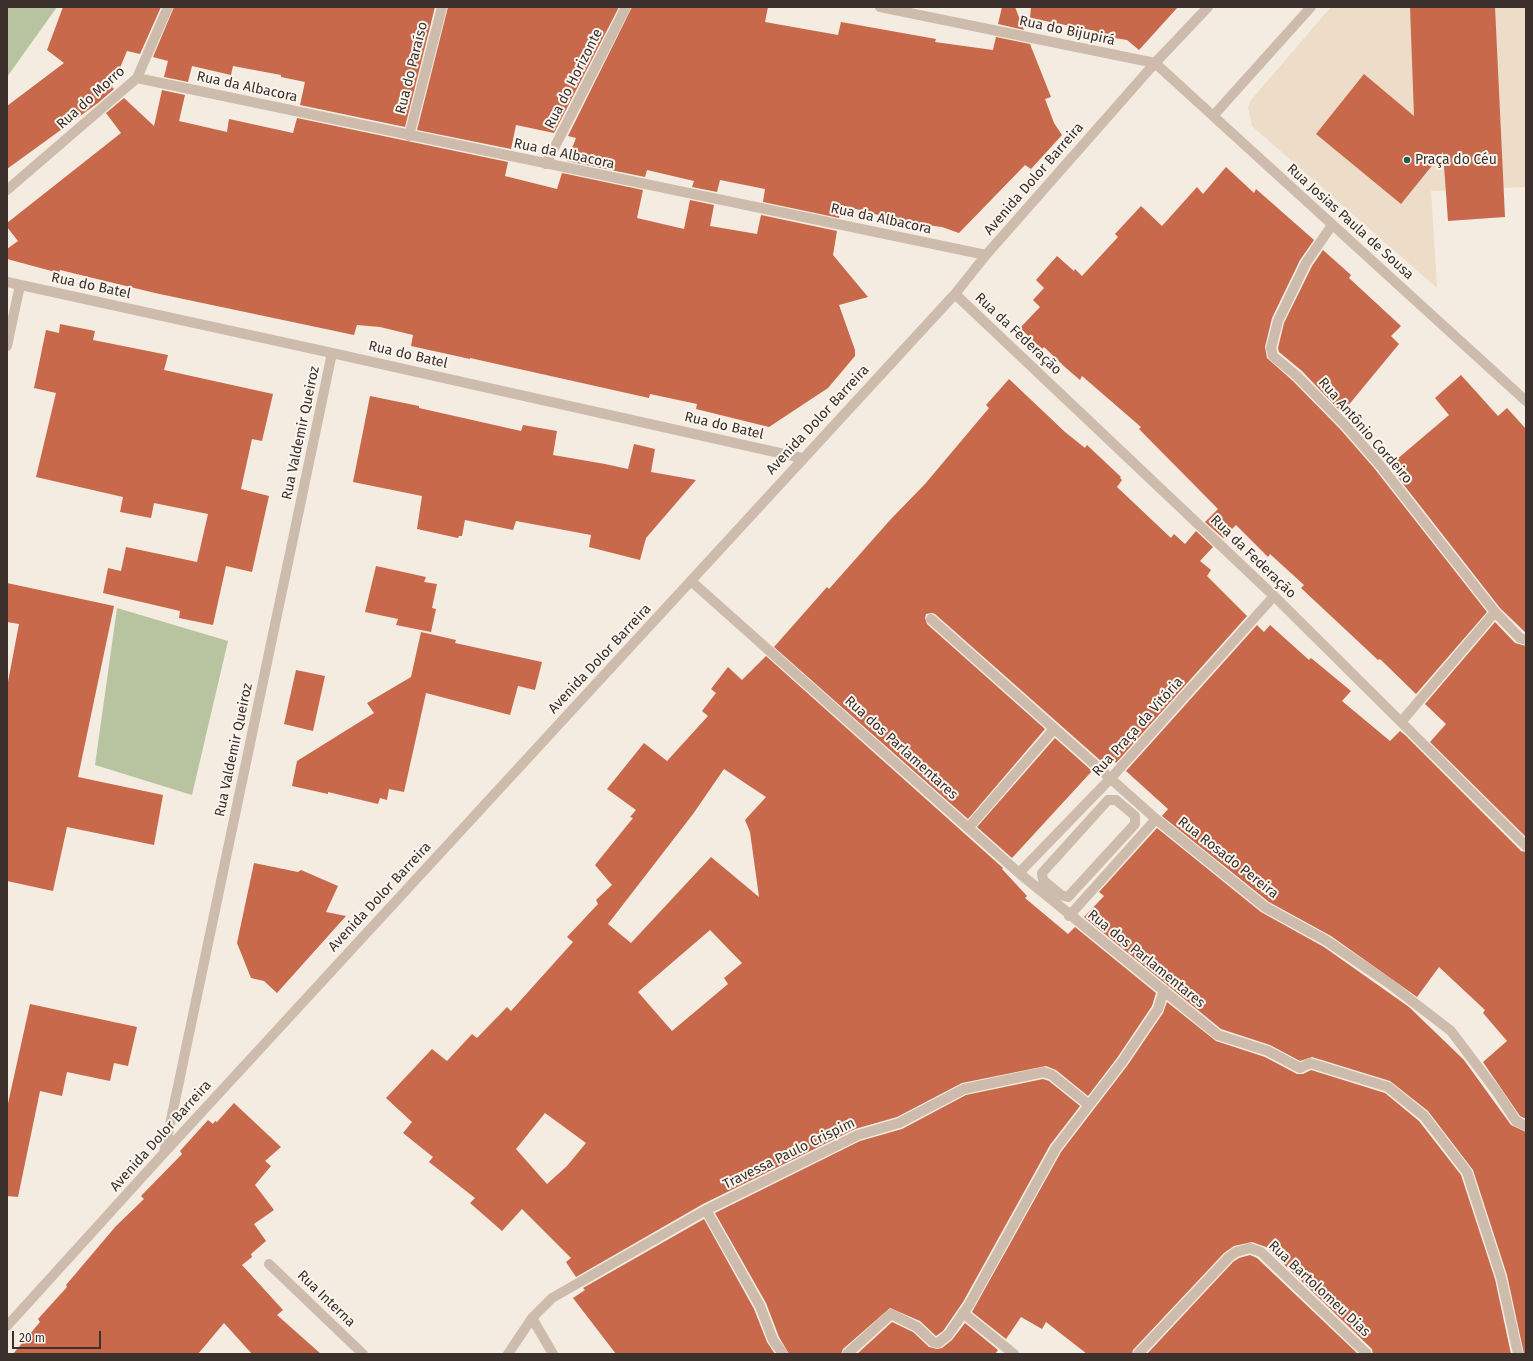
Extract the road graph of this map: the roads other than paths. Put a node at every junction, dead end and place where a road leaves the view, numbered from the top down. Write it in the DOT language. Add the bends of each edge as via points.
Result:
graph roads {
  1 [pos="168,7"];
  2 [pos="442,7"];
  3 [pos="626,7"];
  4 [pos="880,7"];
  5 [pos="1208,7"];
  6 [pos="1311,7"];
  7 [pos="1155,63"];
  8 [pos="136,78"];
  9 [pos="1213,116"];
  10 [pos="409,136"];
  11 [pos="546,164"];
  12 [pos="7,190"];
  13 [pos="1332,225"];
  14 [pos="986,255"];
  15 [pos="7,282"];
  16 [pos="20,285"];
  17 [pos="955,294"];
  18 [pos="7,346"];
  19 [pos="332,353"];
  20 [pos="1526,401"];
  21 [pos="802,458"];
  22 [pos="691,581"];
  23 [pos="1274,596"];
  24 [pos="1495,612"];
  25 [pos="931,619"];
  26 [pos="1526,640"];
  27 [pos="1401,722"];
  28 [pos="1054,729"];
  29 [pos="1111,778"];
  30 [pos="1108,800"];
  31 [pos="1156,819"];
  32 [pos="969,827"];
  33 [pos="1526,846"];
  34 [pos="1019,873"];
  35 [pos="1069,916"];
  36 [pos="1164,990"];
  37 [pos="1089,1105"];
  38 [pos="1526,1126"];
  39 [pos="164,1152"];
  40 [pos="706,1210"];
  41 [pos="269,1264"];
  42 [pos="963,1313"];
  43 [pos="532,1318"];
  44 [pos="7,1326"];
  45 [pos="363,1354"];
  46 [pos="508,1354"];
  47 [pos="553,1354"];
  48 [pos="783,1354"];
  49 [pos="847,1354"];
  50 [pos="1014,1354"];
  51 [pos="1138,1354"];
  52 [pos="1367,1354"];
  53 [pos="1518,1354"];
  1 -- 8 [label="street, Rua do Morro"];
  2 -- 10 [label="street, Rua do Paraíso"];
  3 -- 11 [label="street, Rua do Horizonte"];
  4 -- 7 [label="street, Rua do Bijupirá"];
  5 -- 7 [label="street, Avenida Dolor Barreira"];
  6 -- 9 [label="street"];
  7 -- 9 [label="street, Rua Josias Paula de Sousa"];
  7 -- 14 [label="street, Avenida Dolor Barreira"];
  8 -- 10 [label="street, Rua da Albacora"];
  8 -- 12 [label="street, Rua do Morro"];
  9 -- 13 [label="street, Rua Josias Paula de Sousa"];
  10 -- 11 [label="street, Rua da Albacora"];
  11 -- 14 [label="street, Rua da Albacora"];
  13 -- 20 [label="street, Rua Josias Paula de Sousa"];
  13 -- 24 [label="street, Rua Antônio Cordeiro" via="1306,263 1278,321 1271,348 1273,356 1345,424"];
  14 -- 17 [label="street, Avenida Dolor Barreira"];
  15 -- 16 [label="street, Rua do Batel"];
  16 -- 18 [label="street"];
  16 -- 19 [label="street, Rua do Batel"];
  17 -- 21 [label="street, Avenida Dolor Barreira"];
  17 -- 23 [label="street, Rua da Federação"];
  19 -- 21 [label="street, Rua do Batel"];
  19 -- 39 [label="street, Rua Valdemir Queiroz"];
  21 -- 22 [label="street, Avenida Dolor Barreira"];
  22 -- 32 [label="street, Rua dos Parlamentares"];
  22 -- 39 [label="street, Avenida Dolor Barreira"];
  23 -- 27 [label="street, Rua da Federação"];
  23 -- 29 [label="street, Rua Praça da Vitória"];
  24 -- 26 [label="street, Rua Antônio Cordeiro" via="1520,638"];
  24 -- 27 [label="street"];
  25 -- 28 [label="street, Rua Rosado Pereira"];
  27 -- 33 [label="street, Rua da Federação"];
  28 -- 29 [label="street, Rua Rosado Pereira"];
  28 -- 32 [label="street"];
  29 -- 31 [label="street, Rua Rosado Pereira"];
  29 -- 34 [label="street, Rua Praça da Vitória"];
  30 -- 30 [label="street" via="1042,873 1043,880 1061,895 1068,897 1135,824 1135,816 1116,800"];
  31 -- 35 [label="street"];
  31 -- 38 [label="street, Rua Rosado Pereira" via="1265,907 1327,941 1390,984 1451,1031 1498,1092 1516,1121"];
  32 -- 34 [label="street, Rua dos Parlamentares"];
  34 -- 35 [label="street, Rua dos Parlamentares"];
  35 -- 36 [label="street, Rua dos Parlamentares"];
  36 -- 37 [label="street" via="1158,1008"];
  36 -- 53 [label="street, Rua dos Parlamentares" via="1218,1035 1268,1051 1300,1068 1310,1063 1388,1087 1424,1116 1467,1172 1502,1278"];
  37 -- 40 [label="street, Travessa Paulo Crispim" via="1052,1075 1044,1072 964,1089 899,1123 858,1135"];
  37 -- 42 [label="street" via="1056,1148"];
  39 -- 44 [label="street, Avenida Dolor Barreira"];
  40 -- 43 [label="street, Travessa Paulo Crispim" via="552,1298"];
  40 -- 48 [label="street" via="760,1306 773,1340"];
  41 -- 45 [label="street, Rua Interna"];
  42 -- 49 [label="street" via="948,1335 938,1343 925,1336 917,1327 891,1314"];
  42 -- 50 [label="street"];
  43 -- 46 [label="street, Travessa Paulo Crispim"];
  43 -- 47 [label="street"];
  51 -- 52 [label="street, Rua Bartolomeu Dias" via="1229,1256 1250,1248 1261,1252"];
}
